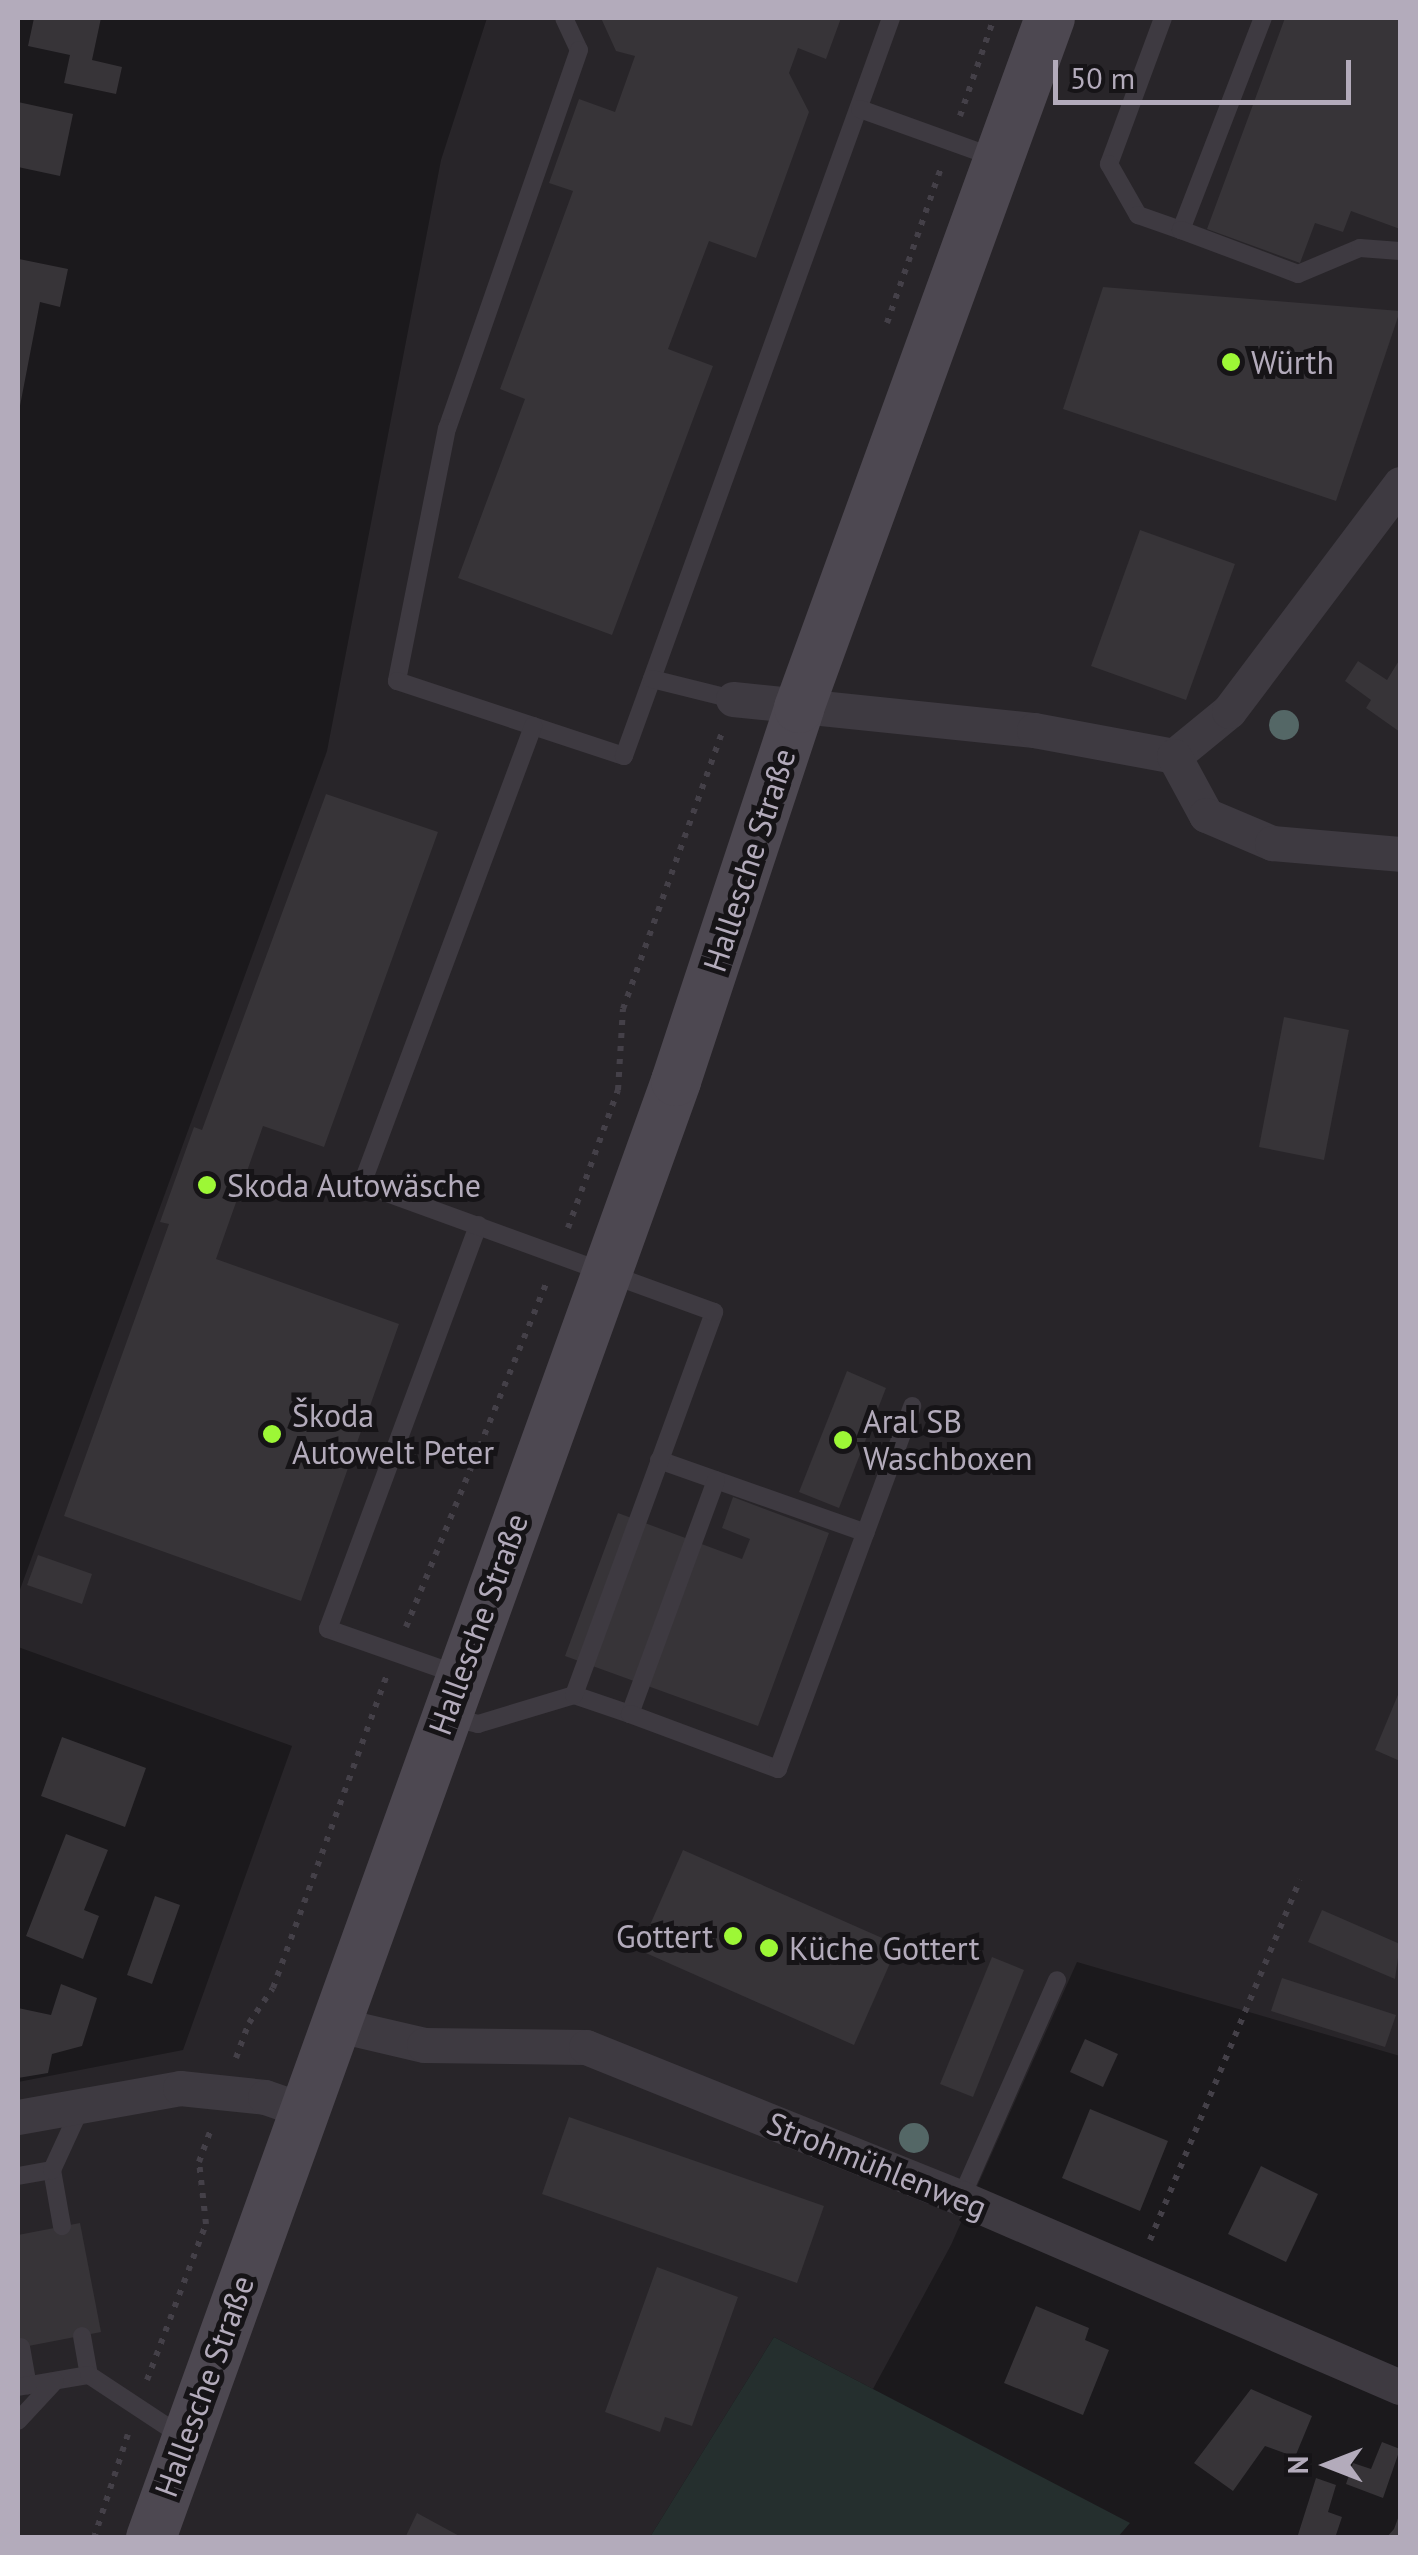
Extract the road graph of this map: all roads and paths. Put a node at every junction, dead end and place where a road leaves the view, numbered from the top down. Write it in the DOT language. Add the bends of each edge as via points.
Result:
graph roads {
  1 [pos="564,18"];
  2 [pos="891,18"];
  3 [pos="1050,18"];
  4 [pos="1164,18"];
  5 [pos="1262,18"];
  6 [pos="860,109"];
  7 [pos="996,158"];
  8 [pos="1181,230"];
  9 [pos="1400,251"];
  10 [pos="1400,484"];
  11 [pos="652,679"];
  12 [pos="733,699"];
  13 [pos="800,708"];
  14 [pos="533,726"];
  15 [pos="1174,756"];
  16 [pos="1400,854"];
  17 [pos="478,1225"];
  18 [pos="606,1270"];
  19 [pos="912,1406"];
  20 [pos="660,1460"];
  21 [pos="716,1480"];
  22 [pos="866,1533"];
  23 [pos="452,1695"];
  24 [pos="574,1695"];
  25 [pos="630,1714"];
  26 [pos="1300,1880"];
  27 [pos="1057,1980"];
  28 [pos="334,2024"];
  29 [pos="81,2107"];
  30 [pos="303,2110"];
  31 [pos="18,2117"];
  32 [pos="52,2170"];
  33 [pos="18,2176"];
  34 [pos="961,2198"];
  35 [pos="62,2226"];
  36 [pos="1136,2273"];
  37 [pos="82,2336"];
  38 [pos="21,2347"];
  39 [pos="89,2375"];
  40 [pos="55,2380"];
  41 [pos="23,2386"];
  42 [pos="1400,2387"];
  43 [pos="18,2420"];
  44 [pos="185,2438"];
  45 [pos="151,2538"];
  1 -- 14 [label="lane" via="578,50 447,428 398,682"];
  2 -- 6 [label="lane"];
  3 -- 7 [label="main road, Hallesche Straße"];
  4 -- 8 [label="lane" via="1109,164 1138,215"];
  5 -- 8 [label="lane"];
  6 -- 7 [label="lane"];
  6 -- 11 [label="lane"];
  7 -- 13 [label="main road, Hallesche Straße"];
  8 -- 9 [label="lane" via="1298,274 1360,248"];
  10 -- 15 [label="street" via="1229,711"];
  11 -- 12 [label="lane"];
  11 -- 14 [label="lane" via="624,756"];
  12 -- 13 [label="street, Hallesche Straße"];
  13 -- 15 [label="street, Hallesche Straße" via="1034,730"];
  13 -- 18 [label="main road, Hallesche Straße"];
  14 -- 17 [label="lane" via="362,1184"];
  15 -- 16 [label="street" via="1206,815 1272,843"];
  17 -- 18 [label="lane"];
  17 -- 23 [label="lane" via="328,1629"];
  18 -- 20 [label="lane" via="714,1312"];
  18 -- 23 [label="main road, Hallesche Straße"];
  19 -- 22 [label="lane"];
  20 -- 21 [label="lane"];
  20 -- 24 [label="lane"];
  21 -- 22 [label="lane"];
  21 -- 25 [label="lane"];
  22 -- 25 [label="lane" via="778,1769"];
  23 -- 24 [label="lane" via="478,1724"];
  23 -- 28 [label="main road, Hallesche Straße"];
  24 -- 25 [label="lane"];
  26 -- 36 [label="path"];
  27 -- 34 [label="lane"];
  28 -- 30 [label="main road, Hallesche Straße"];
  28 -- 34 [label="street, Strohmühlenweg" via="424,2045 586,2046"];
  29 -- 30 [label="street" via="213,2088"];
  29 -- 31 [label="street"];
  29 -- 32 [label="lane"];
  30 -- 44 [label="main road, Hallesche Straße"];
  32 -- 33 [label="lane"];
  32 -- 35 [label="lane"];
  34 -- 36 [label="street, Strohmühlenweg"];
  36 -- 42 [label="street, Strohmühlenweg"];
  37 -- 39 [label="lane"];
  38 -- 41 [label="lane"];
  39 -- 40 [label="lane"];
  39 -- 44 [label="lane"];
  40 -- 41 [label="lane"];
  40 -- 43 [label="lane"];
  44 -- 45 [label="main road, Hallesche Straße"];
}
